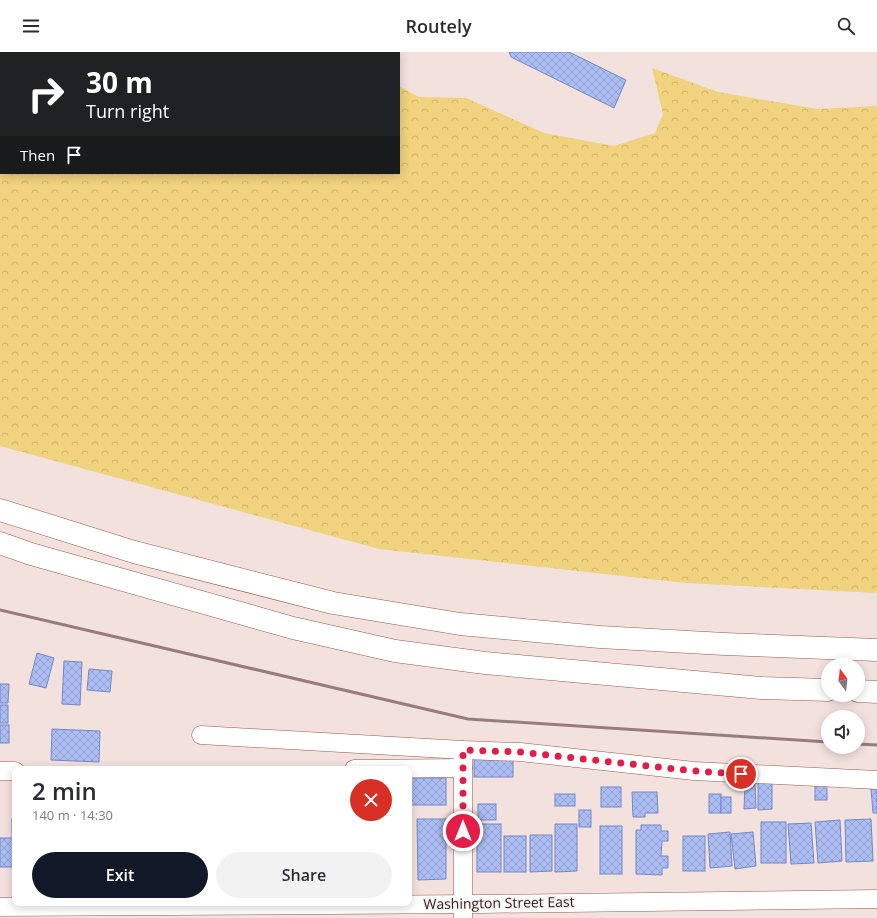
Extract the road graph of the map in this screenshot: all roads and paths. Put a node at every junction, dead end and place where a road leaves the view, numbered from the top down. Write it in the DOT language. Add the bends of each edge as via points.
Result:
graph roads {
  1 [pos="0,510"];
  2 [pos="0,543"];
  3 [pos="877,650"];
  4 [pos="821,690"];
  5 [pos="865,691"];
  6 [pos="877,692"];
  7 [pos="201,735"];
  8 [pos="463,750"];
  9 [pos="412,768"];
  10 [pos="463,768"];
  11 [pos="0,771"];
  12 [pos="12,771"];
  13 [pos="877,780"];
  14 [pos="877,899"];
  15 [pos="31,906"];
  16 [pos="164,906"];
  17 [pos="0,907"];
  18 [pos="463,911"];
  1 -- 3 [label="highway" via="134,552 333,602 460,624 600,637"];
  2 -- 4 [label="highway" via="292,628 395,651 509,665 760,688"];
  5 -- 6 [label="highway"];
  7 -- 8 [label="street"];
  8 -- 10 [label="street"];
  8 -- 13 [label="street" via="520,752 694,771"];
  9 -- 10 [label="street"];
  10 -- 18 [label="street"];
  11 -- 12 [label="street"];
  14 -- 18 [label="street, Washington Street East"];
  15 -- 17 [label="street, Washington Street East"];
  16 -- 18 [label="street, Washington Street East"];
}
